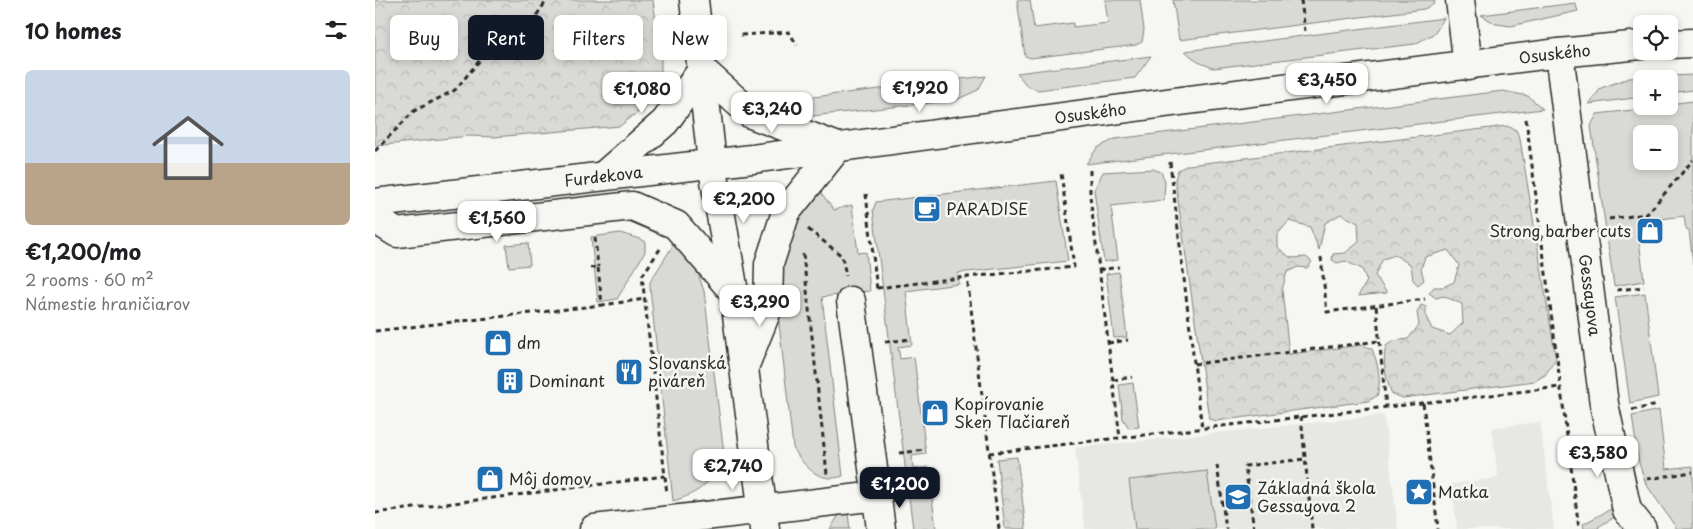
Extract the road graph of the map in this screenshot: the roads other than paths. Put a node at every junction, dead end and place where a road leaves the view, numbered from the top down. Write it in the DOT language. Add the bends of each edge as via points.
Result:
graph roads {
  1 [pos="693,0"];
  2 [pos="1460,0"];
  3 [pos="1693,43"];
  4 [pos="1678,44"];
  5 [pos="1633,47"];
  6 [pos="1559,54"];
  7 [pos="1468,66"];
  8 [pos="702,70"];
  9 [pos="838,147"];
  10 [pos="712,164"];
  11 [pos="603,176"];
  12 [pos="375,203"];
  13 [pos="375,219"];
  14 [pos="734,292"];
  15 [pos="851,301"];
  16 [pos="744,367"];
  17 [pos="877,496"];
  18 [pos="764,519"];
  19 [pos="594,529"];
  20 [pos="881,529"];
  21 [pos="1642,529"];
  1 -- 8 [label="street"];
  2 -- 7 [label="street"];
  3 -- 4 [label="street"];
  5 -- 6 [label="street, Osuského"];
  6 -- 7 [label="street, Osuského"];
  6 -- 21 [label="street, Gessayova" via="1604,404 1627,510"];
  7 -- 9 [label="street, Osuského" via="1018,121"];
  8 -- 9 [label="street" via="751,114"];
  8 -- 10 [label="street"];
  8 -- 11 [label="street" via="665,122"];
  9 -- 10 [label="street, Osuského"];
  9 -- 16 [label="street" via="786,212 769,264 768,308"];
  10 -- 11 [label="street, Furdekova"];
  10 -- 14 [label="street"];
  11 -- 12 [label="street, Furdekova"];
  13 -- 14 [label="street" via="397,233 632,206 676,224"];
  14 -- 16 [label="street"];
  15 -- 17 [label="street"];
  16 -- 18 [label="street"];
  17 -- 18 [label="street" via="829,501"];
  17 -- 20 [label="street"];
  18 -- 19 [label="street" via="670,520"];
}
